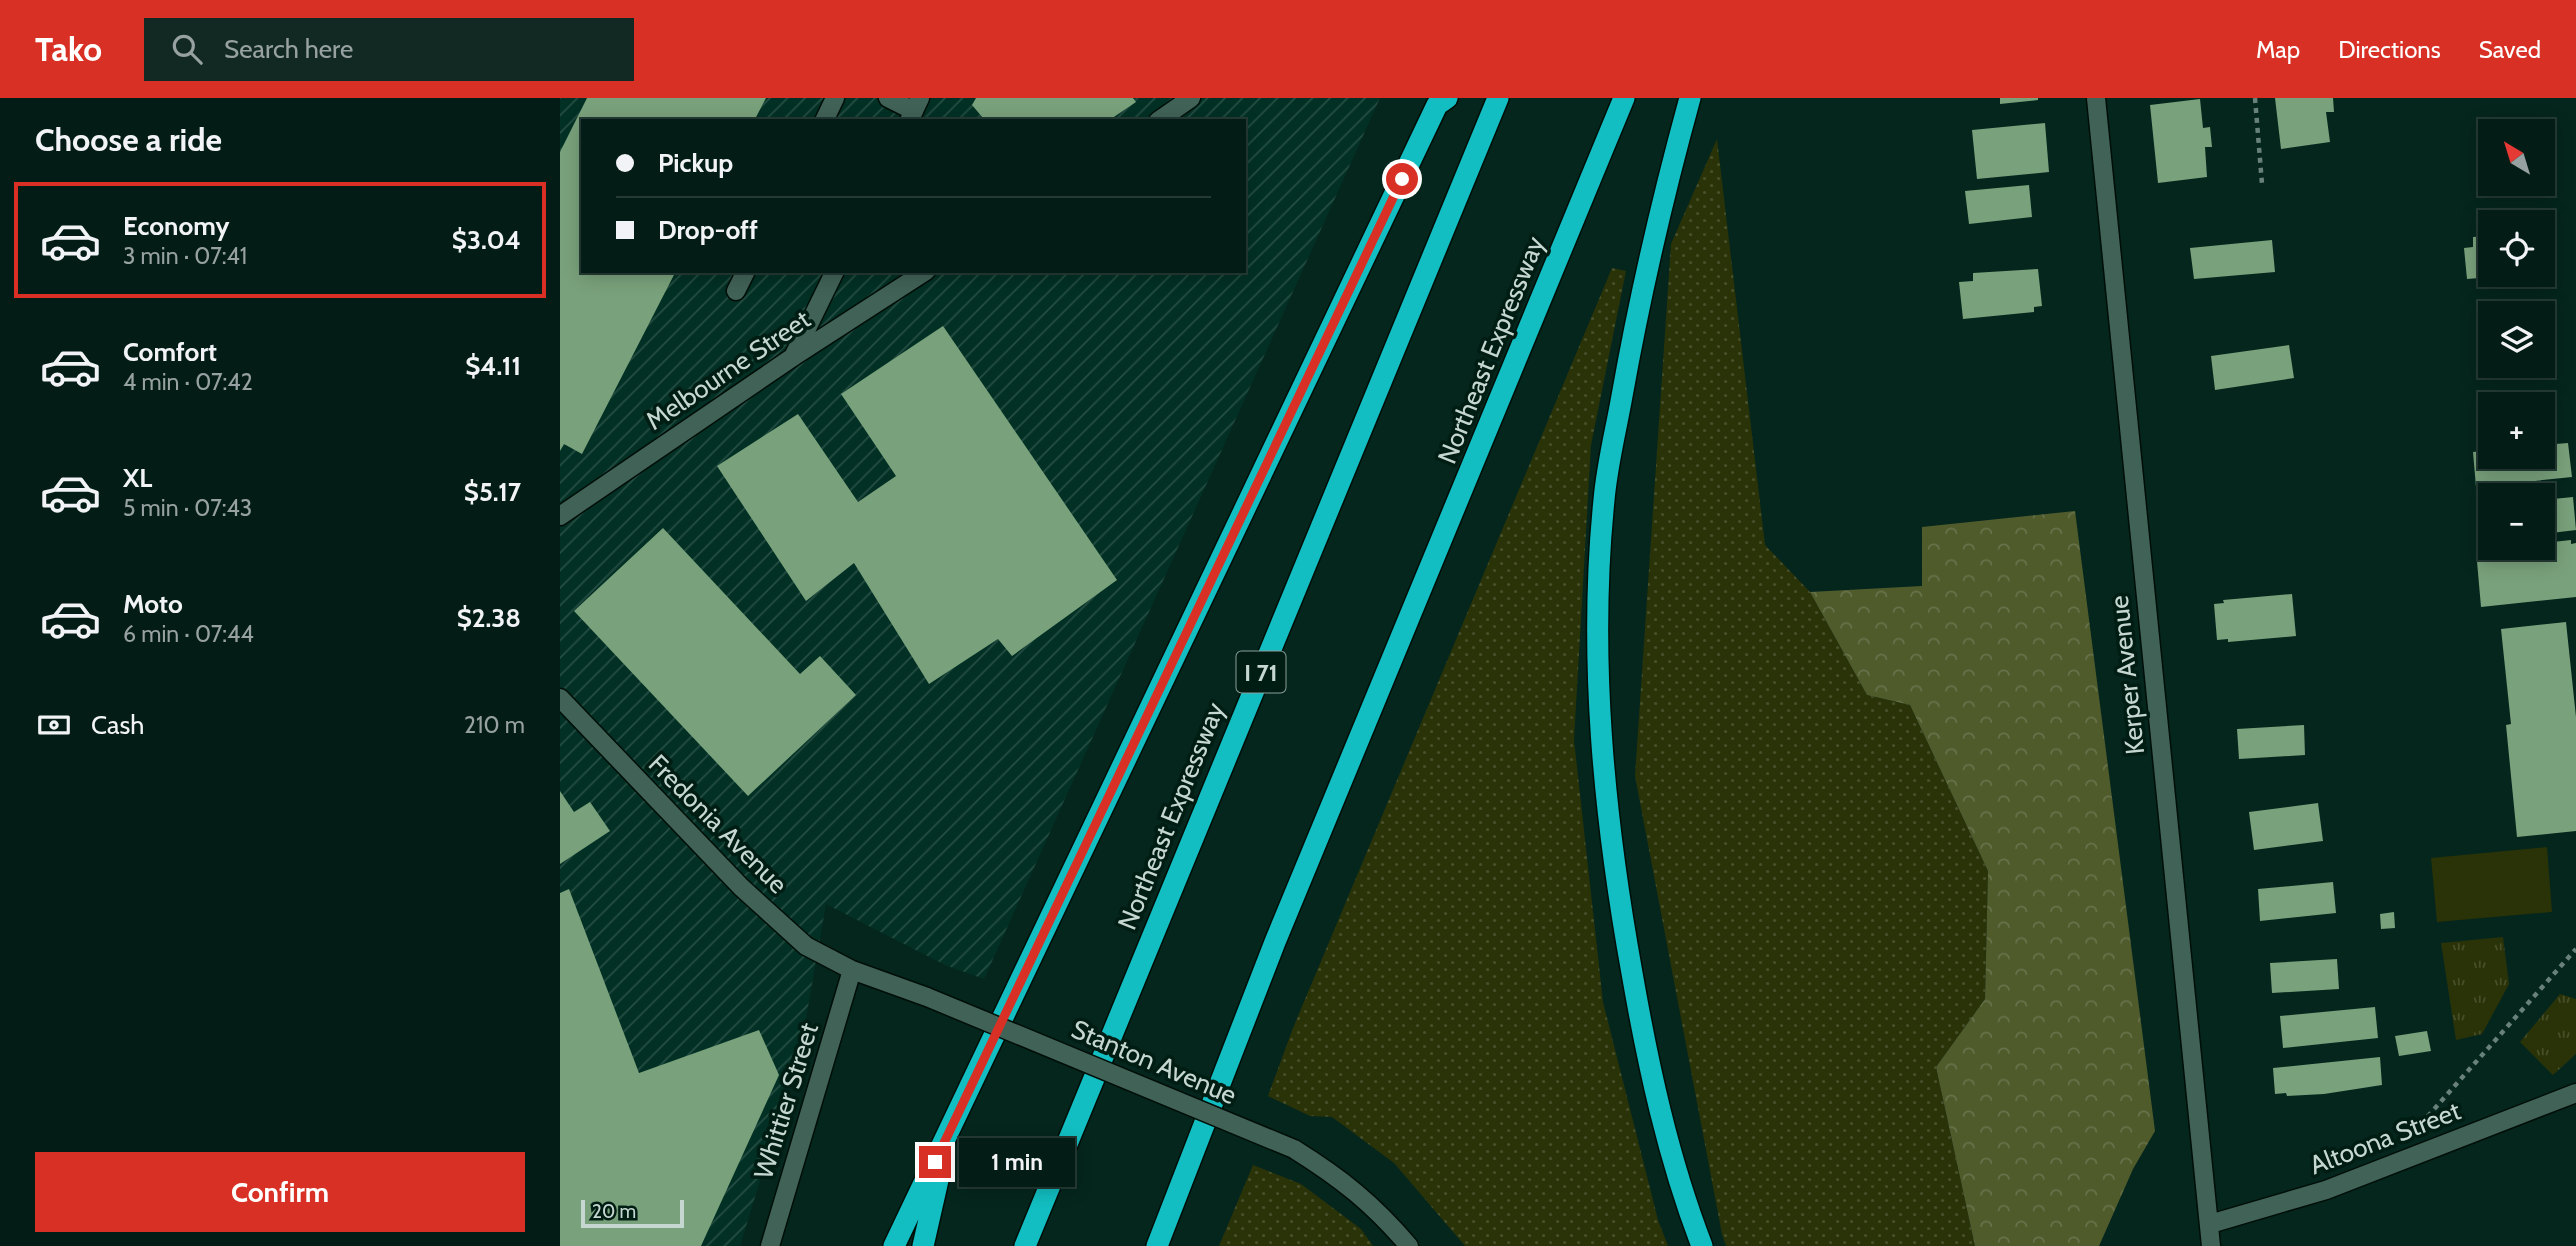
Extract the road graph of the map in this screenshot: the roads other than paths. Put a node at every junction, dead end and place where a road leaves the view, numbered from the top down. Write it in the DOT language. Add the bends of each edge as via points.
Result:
graph roads {
  1 [pos="835,98"];
  2 [pos="888,98"];
  3 [pos="1191,98"];
  4 [pos="1447,98"];
  5 [pos="1498,98"];
  6 [pos="1624,98"];
  7 [pos="1690,98"];
  8 [pos="2096,98"];
  9 [pos="914,110"];
  10 [pos="825,119"];
  11 [pos="1161,119"];
  12 [pos="745,273"];
  13 [pos="834,273"];
  14 [pos="923,273"];
  15 [pos="736,291"];
  16 [pos="793,357"];
  17 [pos="560,516"];
  18 [pos="560,698"];
  19 [pos="852,970"];
  20 [pos="2576,1093"];
  21 [pos="946,1141"];
  22 [pos="2210,1224"];
  23 [pos="770,1246"];
  24 [pos="894,1246"];
  25 [pos="923,1246"];
  26 [pos="1025,1246"];
  27 [pos="1157,1246"];
  28 [pos="1409,1246"];
  29 [pos="1702,1246"];
  30 [pos="2211,1246"];
  1 -- 10 [label="street"];
  2 -- 9 [label="street"];
  3 -- 11 [label="street"];
  4 -- 21 [label="highway" via="1437,105"];
  5 -- 26 [label="highway, Northeast Expressway / I 71"];
  6 -- 27 [label="highway, Northeast Expressway" via="1275,942"];
  7 -- 29 [label="highway" via="1660,206 1631,348 1604,499 1598,612 1608,820 1624,929 1643,1038"];
  8 -- 22 [label="street, Kerper Avenue"];
  12 -- 15 [label="street"];
  13 -- 16 [label="street"];
  14 -- 16 [label="street, Melbourne Street"];
  16 -- 17 [label="street, Melbourne Street"];
  18 -- 19 [label="street, Fredonia Avenue" via="741,887 806,946"];
  19 -- 23 [label="street, Whittier Street"];
  19 -- 28 [label="street, Stanton Avenue, bridge" via="1294,1149 1343,1179"];
  20 -- 22 [label="street, Altoona Street" via="2326,1190"];
  21 -- 24 [label="highway"];
  21 -- 25 [label="highway"];
  22 -- 30 [label="street, Kerper Avenue"];
}
